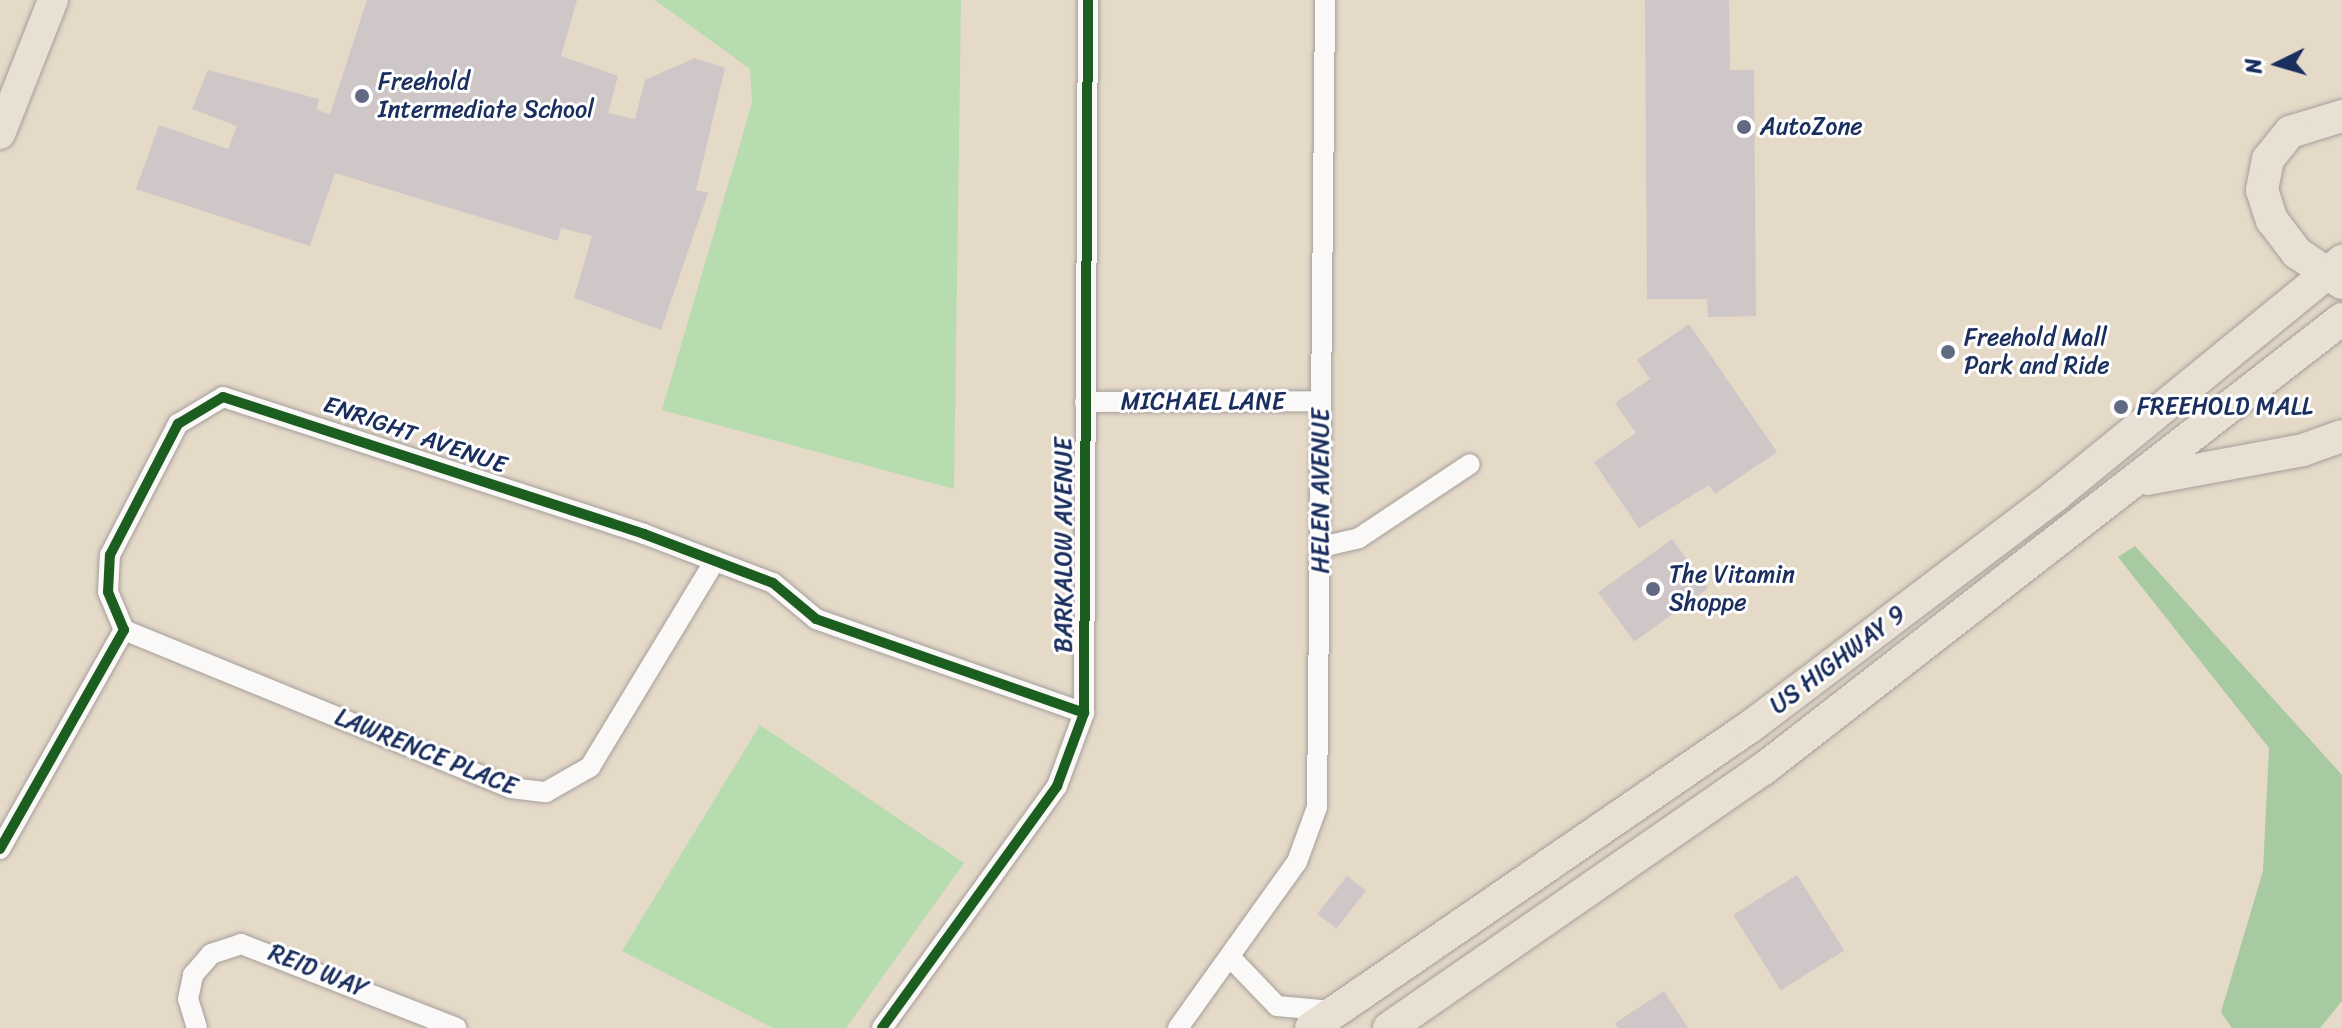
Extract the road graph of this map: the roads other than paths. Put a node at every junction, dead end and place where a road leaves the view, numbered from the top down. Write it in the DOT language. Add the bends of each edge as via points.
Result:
graph roads {
  1 [pos="53,0"];
  2 [pos="1088,0"];
  3 [pos="1325,0"];
  4 [pos="2342,116"];
  5 [pos="0,134"];
  6 [pos="2336,273"];
  7 [pos="2272,324"];
  8 [pos="2340,325"];
  9 [pos="1321,401"];
  10 [pos="1085,402"];
  11 [pos="2342,436"];
  12 [pos="1470,464"];
  13 [pos="2143,479"];
  14 [pos="1321,547"];
  15 [pos="715,561"];
  16 [pos="124,630"];
  17 [pos="1084,713"];
  18 [pos="0,849"];
  19 [pos="1231,958"];
  20 [pos="1324,1020"];
  21 [pos="197,1028"];
  22 [pos="456,1028"];
  23 [pos="882,1028"];
  24 [pos="1178,1028"];
  25 [pos="1389,1028"];
  1 -- 5 [label="main road"];
  2 -- 10 [label="street, BARKALOW AVENUE"];
  3 -- 9 [label="street, HELEN AVENUE"];
  4 -- 6 [label="highway" via="2290,132 2263,172 2272,220"];
  6 -- 7 [label="highway, US HIGHWAY 9"];
  7 -- 8 [label="highway"];
  7 -- 20 [label="highway, US HIGHWAY 9" via="1751,726"];
  8 -- 13 [label="highway, US HIGHWAY 9"];
  9 -- 10 [label="street, MICHAEL LANE"];
  9 -- 14 [label="street, HELEN AVENUE"];
  10 -- 17 [label="street, BARKALOW AVENUE"];
  11 -- 13 [label="highway" via="2303,450"];
  12 -- 14 [label="street" via="1359,538"];
  13 -- 25 [label="highway, US HIGHWAY 9" via="1762,770"];
  14 -- 19 [label="street, HELEN AVENUE" via="1314,824"];
  15 -- 16 [label="street, LAWRENCE PLACE" via="590,767 546,792 511,788"];
  15 -- 16 [label="street, ENRIGHT AVENUE" via="223,397 178,424 110,555 108,592"];
  15 -- 17 [label="street, ENRIGHT AVENUE" via="773,583 816,619"];
  16 -- 18 [label="street"];
  17 -- 23 [label="street, BARKALOW AVENUE" via="1051,794"];
  19 -- 20 [label="street" via="1277,1006"];
  19 -- 24 [label="street, HELEN AVENUE"];
  21 -- 22 [label="street, REID WAY" via="188,999 193,975 211,954 241,944"];
}
